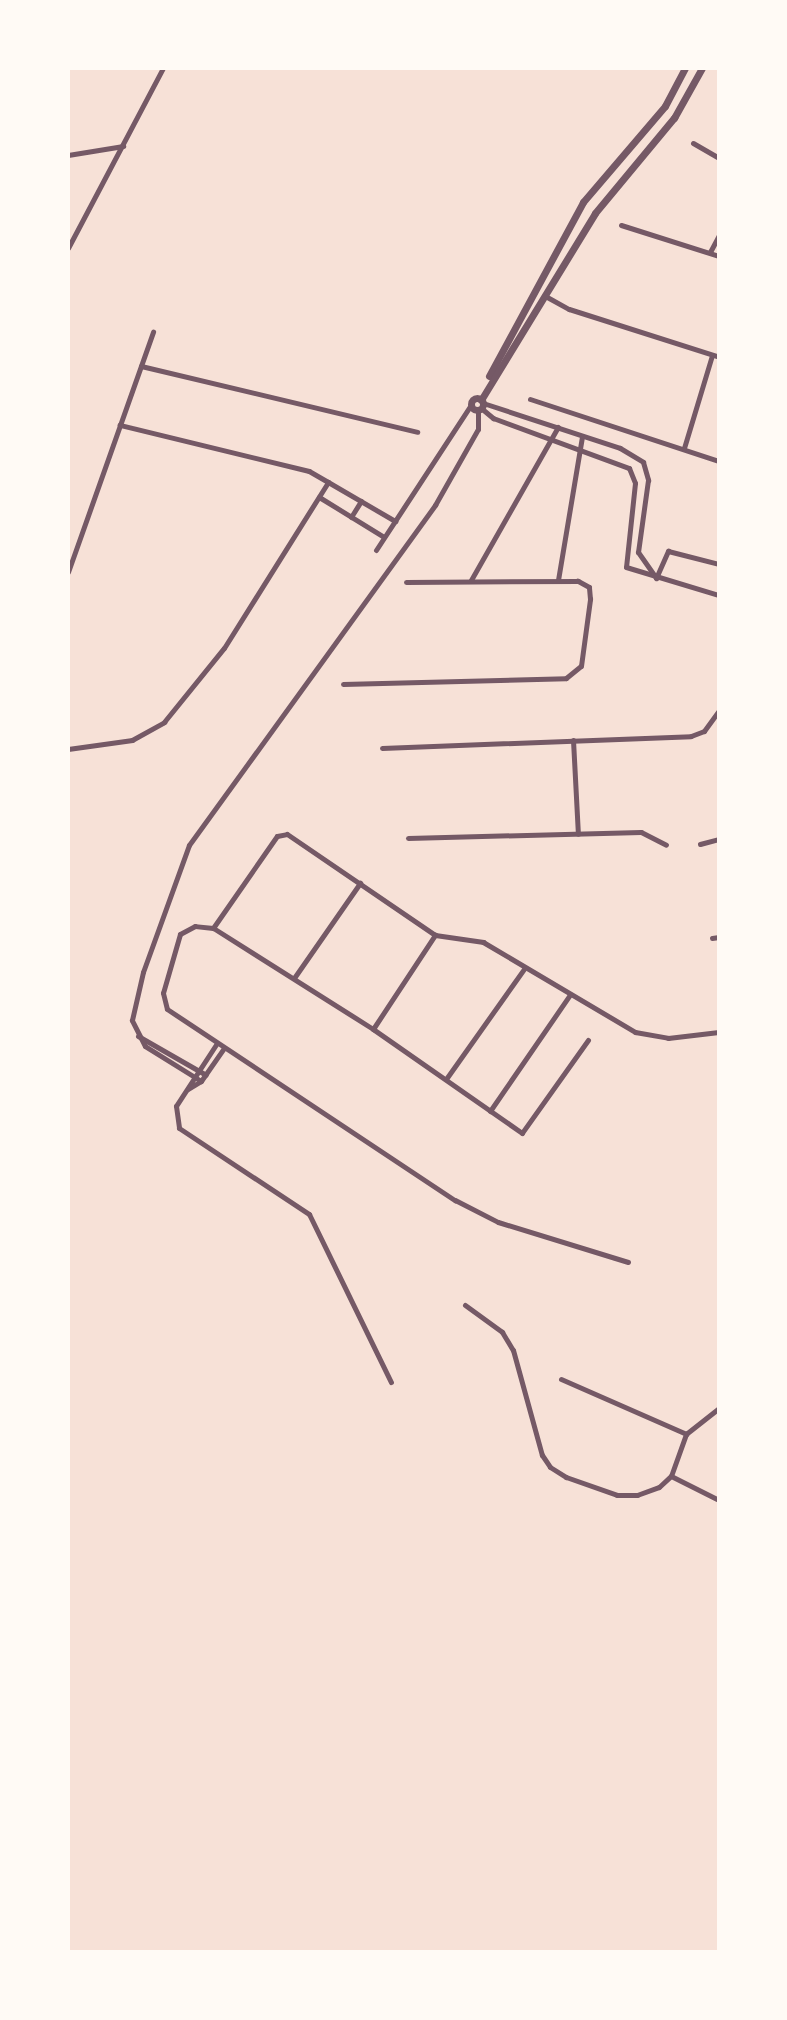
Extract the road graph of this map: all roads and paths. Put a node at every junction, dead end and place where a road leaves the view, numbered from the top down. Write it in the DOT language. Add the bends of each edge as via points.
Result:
graph roads {
  1 [pos="163,68"];
  2 [pos="685,68"];
  3 [pos="702,68"];
  4 [pos="693,143"];
  5 [pos="123,146"];
  6 [pos="68,155"];
  7 [pos="719,158"];
  8 [pos="621,225"];
  9 [pos="719,235"];
  10 [pos="68,248"];
  11 [pos="710,253"];
  12 [pos="719,256"];
  13 [pos="547,297"];
  14 [pos="153,332"];
  15 [pos="715,356"];
  16 [pos="141,366"];
  17 [pos="530,399"];
  18 [pos="478,405"];
  19 [pos="120,425"];
  20 [pos="558,427"];
  21 [pos="416,432"];
  22 [pos="582,436"];
  23 [pos="553,439"];
  24 [pos="684,448"];
  25 [pos="578,449"];
  26 [pos="719,461"];
  27 [pos="328,482"];
  28 [pos="319,497"];
  29 [pos="361,500"];
  30 [pos="351,516"];
  31 [pos="395,521"];
  32 [pos="384,537"];
  33 [pos="376,550"];
  34 [pos="70,561"];
  35 [pos="719,564"];
  36 [pos="68,572"];
  37 [pos="656,578"];
  38 [pos="471,580"];
  39 [pos="558,580"];
  40 [pos="406,582"];
  41 [pos="719,595"];
  42 [pos="343,684"];
  43 [pos="719,710"];
  44 [pos="573,740"];
  45 [pos="382,748"];
  46 [pos="68,749"];
  47 [pos="578,834"];
  48 [pos="408,838"];
  49 [pos="719,839"];
  50 [pos="700,844"];
  51 [pos="666,845"];
  52 [pos="360,883"];
  53 [pos="214,928"];
  54 [pos="436,935"];
  55 [pos="524,969"];
  56 [pos="294,978"];
  57 [pos="569,996"];
  58 [pos="373,1029"];
  59 [pos="719,1032"];
  60 [pos="138,1036"];
  61 [pos="588,1040"];
  62 [pos="217,1043"];
  63 [pos="224,1048"];
  64 [pos="199,1070"];
  65 [pos="206,1075"];
  66 [pos="194,1077"];
  67 [pos="446,1079"];
  68 [pos="201,1081"];
  69 [pos="188,1089"];
  70 [pos="490,1111"];
  71 [pos="628,1262"];
  72 [pos="465,1305"];
  73 [pos="561,1379"];
  74 [pos="391,1381"];
  75 [pos="719,1408"];
  76 [pos="686,1434"];
  77 [pos="671,1476"];
  78 [pos="719,1500"];
  1 -- 5 [label="street"];
  2 -- 18 [label="street" via="665,106 583,202"];
  3 -- 13 [label="street" via="674,118 595,213"];
  4 -- 7 [label="street"];
  5 -- 6 [label="street"];
  5 -- 10 [label="street"];
  8 -- 11 [label="street"];
  9 -- 11 [label="street"];
  11 -- 12 [label="street"];
  13 -- 15 [label="street" via="569,309"];
  13 -- 18 [label="street"];
  14 -- 16 [label="street"];
  15 -- 24 [label="street"];
  16 -- 19 [label="street"];
  16 -- 21 [label="street"];
  17 -- 24 [label="street"];
  18 -- 20 [label="street"];
  18 -- 23 [label="street" via="493,418"];
  18 -- 31 [label="street"];
  18 -- 60 [label="street" via="478,429 435,505 189,845 138,989 132,1020"];
  19 -- 27 [label="street" via="309,471"];
  19 -- 34 [label="street"];
  20 -- 22 [label="street"];
  20 -- 23 [label="street"];
  22 -- 25 [label="street"];
  22 -- 37 [label="street" via="634,453 643,462 648,480 638,552"];
  23 -- 25 [label="street"];
  23 -- 38 [label="street"];
  24 -- 26 [label="street"];
  25 -- 37 [label="street" via="629,468 635,483 624,562 630,571"];
  25 -- 39 [label="street"];
  27 -- 28 [label="street"];
  27 -- 29 [label="street"];
  28 -- 30 [label="street"];
  28 -- 46 [label="street" via="224,648 164,722 132,740"];
  29 -- 30 [label="street"];
  29 -- 31 [label="street"];
  30 -- 32 [label="street"];
  31 -- 32 [label="street"];
  32 -- 33 [label="street"];
  34 -- 36 [label="street"];
  35 -- 37 [label="street" via="668,551"];
  37 -- 41 [label="street"];
  38 -- 39 [label="street"];
  38 -- 40 [label="street"];
  39 -- 42 [label="street" via="589,587 590,599 581,666 566,678"];
  43 -- 44 [label="street" via="704,731 691,736"];
  44 -- 45 [label="street"];
  44 -- 47 [label="street"];
  47 -- 48 [label="street"];
  47 -- 51 [label="street" via="641,832"];
  49 -- 50 [label="street"];
  52 -- 53 [label="street" via="282,834"];
  52 -- 54 [label="street"];
  52 -- 56 [label="street"];
  53 -- 56 [label="street"];
  53 -- 62 [label="street" via="195,926 180,933 162,1003"];
  54 -- 55 [label="street" via="483,942"];
  54 -- 58 [label="street"];
  55 -- 57 [label="street"];
  55 -- 67 [label="street"];
  56 -- 58 [label="street"];
  57 -- 59 [label="street" via="635,1032 668,1038"];
  57 -- 70 [label="street"];
  58 -- 67 [label="street"];
  60 -- 64 [label="street"];
  60 -- 66 [label="street" via="145,1046"];
  61 -- 70 [label="street" via="522,1133"];
  62 -- 63 [label="street"];
  62 -- 64 [label="street"];
  63 -- 65 [label="street"];
  63 -- 71 [label="street" via="389,1159 498,1222"];
  64 -- 65 [label="street"];
  64 -- 66 [label="street"];
  65 -- 68 [label="street"];
  66 -- 68 [label="street"];
  66 -- 69 [label="street"];
  67 -- 70 [label="street"];
  68 -- 69 [label="street"];
  69 -- 74 [label="street" via="176,1106 179,1128 309,1214"];
  72 -- 77 [label="street" via="502,1332 513,1350 542,1455 550,1467 617,1494 637,1495"];
  73 -- 76 [label="street"];
  75 -- 76 [label="street"];
  76 -- 77 [label="street"];
  77 -- 78 [label="street"];
}
